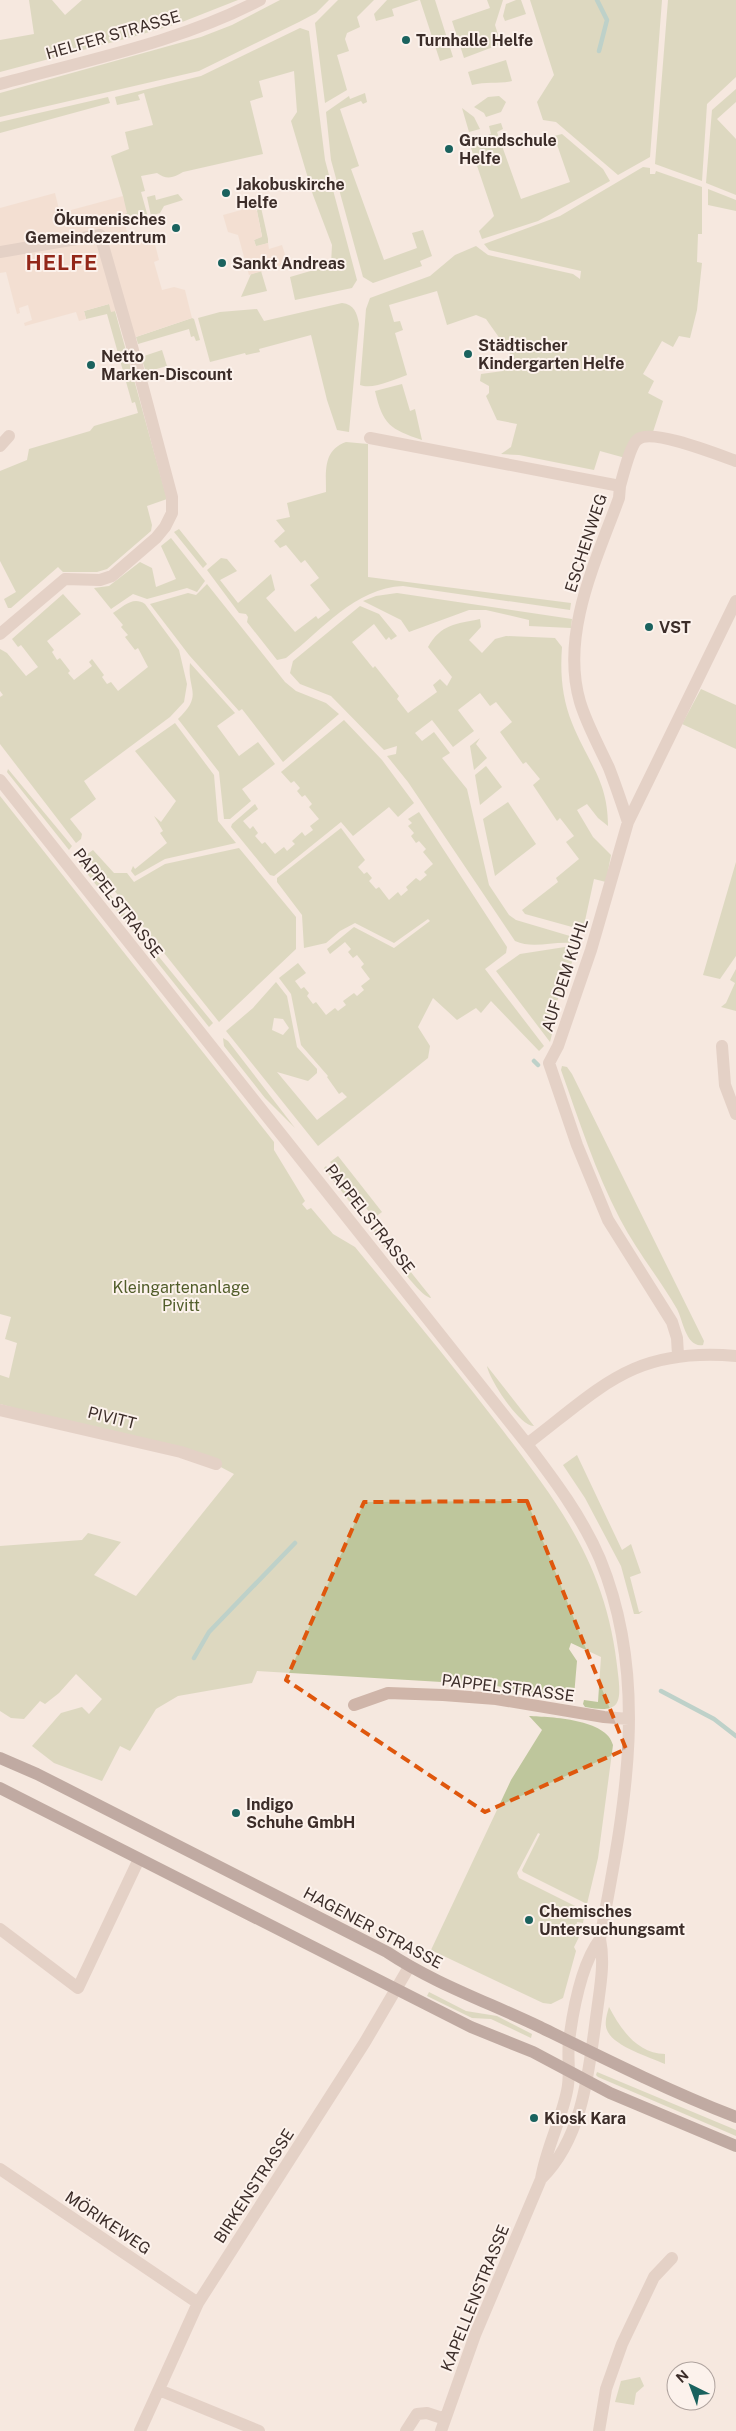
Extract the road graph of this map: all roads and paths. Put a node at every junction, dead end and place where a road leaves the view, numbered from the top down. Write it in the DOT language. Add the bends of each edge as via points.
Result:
graph roads {
  1 [pos="260,0"];
  2 [pos="0,84"];
  3 [pos="0,252"];
  4 [pos="370,438"];
  5 [pos="736,462"];
  6 [pos="620,486"];
  7 [pos="736,601"];
  8 [pos="0,634"];
  9 [pos="0,780"];
  10 [pos="628,822"];
  11 [pos="722,1046"];
  12 [pos="736,1114"];
  13 [pos="678,1356"];
  14 [pos="736,1356"];
  15 [pos="0,1410"];
  16 [pos="527,1444"];
  17 [pos="216,1464"];
  18 [pos="354,1705"];
  19 [pos="629,1719"];
  20 [pos="0,1758"];
  21 [pos="0,1788"];
  22 [pos="139,1859"];
  23 [pos="0,1929"];
  24 [pos="600,1938"];
  25 [pos="409,1967"];
  26 [pos="397,1989"];
  27 [pos="569,2042"];
  28 [pos="590,2053"];
  29 [pos="570,2074"];
  30 [pos="586,2080"];
  31 [pos="736,2118"];
  32 [pos="736,2146"];
  33 [pos="0,2170"];
  34 [pos="541,2179"];
  35 [pos="672,2258"];
  36 [pos="198,2303"];
  37 [pos="159,2390"];
  38 [pos="443,2425"];
  39 [pos="140,2431"];
  40 [pos="259,2431"];
  41 [pos="406,2431"];
  42 [pos="599,2431"];
  1 -- 2 [label="street, HELFER STRASSE" via="221,19 180,33"];
  3 -- 8 [label="street" via="100,235 172,497 172,513 156,538 112,576 100,580 65,578"];
  4 -- 6 [label="street, ESCHENWEG"];
  5 -- 6 [label="street" via="684,444 652,435 644,436 634,443"];
  6 -- 10 [label="street, ESCHENWEG" via="579,615 575,672 584,715 608,766"];
  7 -- 10 [label="street, AUF DEM KUHL"];
  9 -- 16 [label="street, PAPPELSTRASSE"];
  10 -- 13 [label="street, AUF DEM KUHL" via="591,950 558,1046 549,1063 593,1186 622,1245 672,1322"];
  11 -- 12 [label="street" via="725,1085"];
  13 -- 14 [label="street"];
  13 -- 16 [label="street" via="636,1367 607,1382"];
  15 -- 17 [label="street, PIVITT" via="181,1452"];
  16 -- 19 [label="street, PAPPELSTRASSE" via="576,1513 612,1591 628,1665"];
  18 -- 19 [label="street, PAPPELSTRASSE" via="388,1694 443,1695 496,1699"];
  19 -- 24 [label="street, PAPPELSTRASSE" via="625,1786"];
  20 -- 25 [label="main road, HAGENER STRASSE" via="54,1782 387,1952"];
  21 -- 22 [label="main road"];
  22 -- 23 [label="street" via="78,1988"];
  22 -- 26 [label="main road"];
  24 -- 27 [label="street, PAPPELSTRASSE" via="584,1974"];
  24 -- 28 [label="street, PAPPELSTRASSE" via="602,1973"];
  25 -- 26 [label="street, BIRKENSTRASSE"];
  25 -- 27 [label="main road, HAGENER STRASSE"];
  26 -- 29 [label="main road" via="471,2027 533,2052"];
  26 -- 36 [label="street, BIRKENSTRASSE"];
  27 -- 28 [label="main road, HAGENER STRASSE"];
  27 -- 29 [label="street, PAPPELSTRASSE"];
  28 -- 30 [label="street, PAPPELSTRASSE"];
  28 -- 31 [label="main road, HAGENER STRASSE"];
  29 -- 30 [label="main road"];
  29 -- 34 [label="street, KAPELLENSTRASSE" via="565,2102 544,2157"];
  30 -- 32 [label="main road"];
  30 -- 34 [label="street, KAPELLENSTRASSE" via="567,2143 555,2165"];
  33 -- 36 [label="street, MÖRIKEWEG"];
  34 -- 38 [label="street, KAPELLENSTRASSE" via="476,2335"];
  35 -- 42 [label="street" via="654,2277 622,2344 606,2388"];
  36 -- 37 [label="street, BIRKENSTRASSE"];
  37 -- 39 [label="street, BIRKENSTRASSE"];
  37 -- 40 [label="street"];
  38 -- 41 [label="street" via="427,2413 417,2414"];
}
